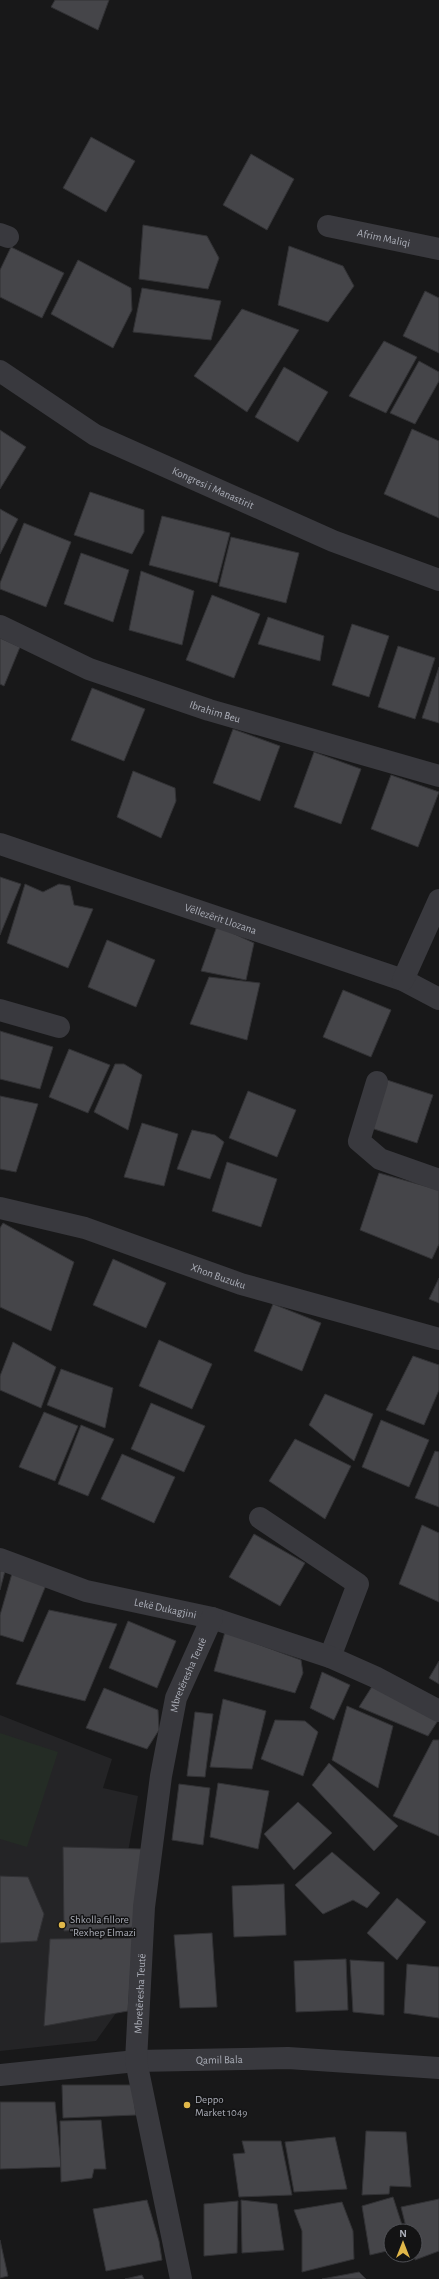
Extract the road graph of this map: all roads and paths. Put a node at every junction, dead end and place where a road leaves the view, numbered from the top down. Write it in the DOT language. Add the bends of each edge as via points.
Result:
graph roads {
  1 [pos="328,226"];
  2 [pos="439,249"];
  3 [pos="0,371"];
  4 [pos="439,580"];
  5 [pos="0,626"];
  6 [pos="439,776"];
  7 [pos="0,844"];
  8 [pos="439,900"];
  9 [pos="403,980"];
  10 [pos="439,999"];
  11 [pos="0,1010"];
  12 [pos="59,1027"];
  13 [pos="377,1082"];
  14 [pos="439,1180"];
  15 [pos="0,1208"];
  16 [pos="439,1339"];
  17 [pos="260,1518"];
  18 [pos="0,1559"];
  19 [pos="212,1618"];
  20 [pos="330,1657"];
  21 [pos="439,1711"];
  22 [pos="136,2061"];
  23 [pos="439,2068"];
  24 [pos="0,2075"];
  25 [pos="181,2279"];
  1 -- 2 [label="street, Afrim Maliqi"];
  3 -- 4 [label="street, Kongresi i Manastirit" via="95,435 333,541"];
  5 -- 6 [label="street, Ibrahim Beu" via="89,669 187,703"];
  7 -- 9 [label="street, Vëllezërit Llozana"];
  8 -- 9 [label="street"];
  9 -- 10 [label="street, Vëllezërit Llozana"];
  11 -- 12 [label="street"];
  13 -- 14 [label="street" via="360,1141 380,1159"];
  15 -- 16 [label="street, Xhon Buzuku" via="85,1228 241,1284"];
  17 -- 20 [label="street" via="358,1584"];
  18 -- 19 [label="street, Lekë Dukagjini" via="86,1591"];
  19 -- 20 [label="street, Lekë Dukagjini"];
  19 -- 22 [label="street, Mbretëresha Teutë" via="176,1698 161,1776 144,1907"];
  20 -- 21 [label="street, Lekë Dukagjini" via="376,1677"];
  22 -- 23 [label="street, Qamil Bala" via="288,2058"];
  22 -- 24 [label="street, Qamil Bala"];
  22 -- 25 [label="street, Mbretëresha Teutë"];
}
